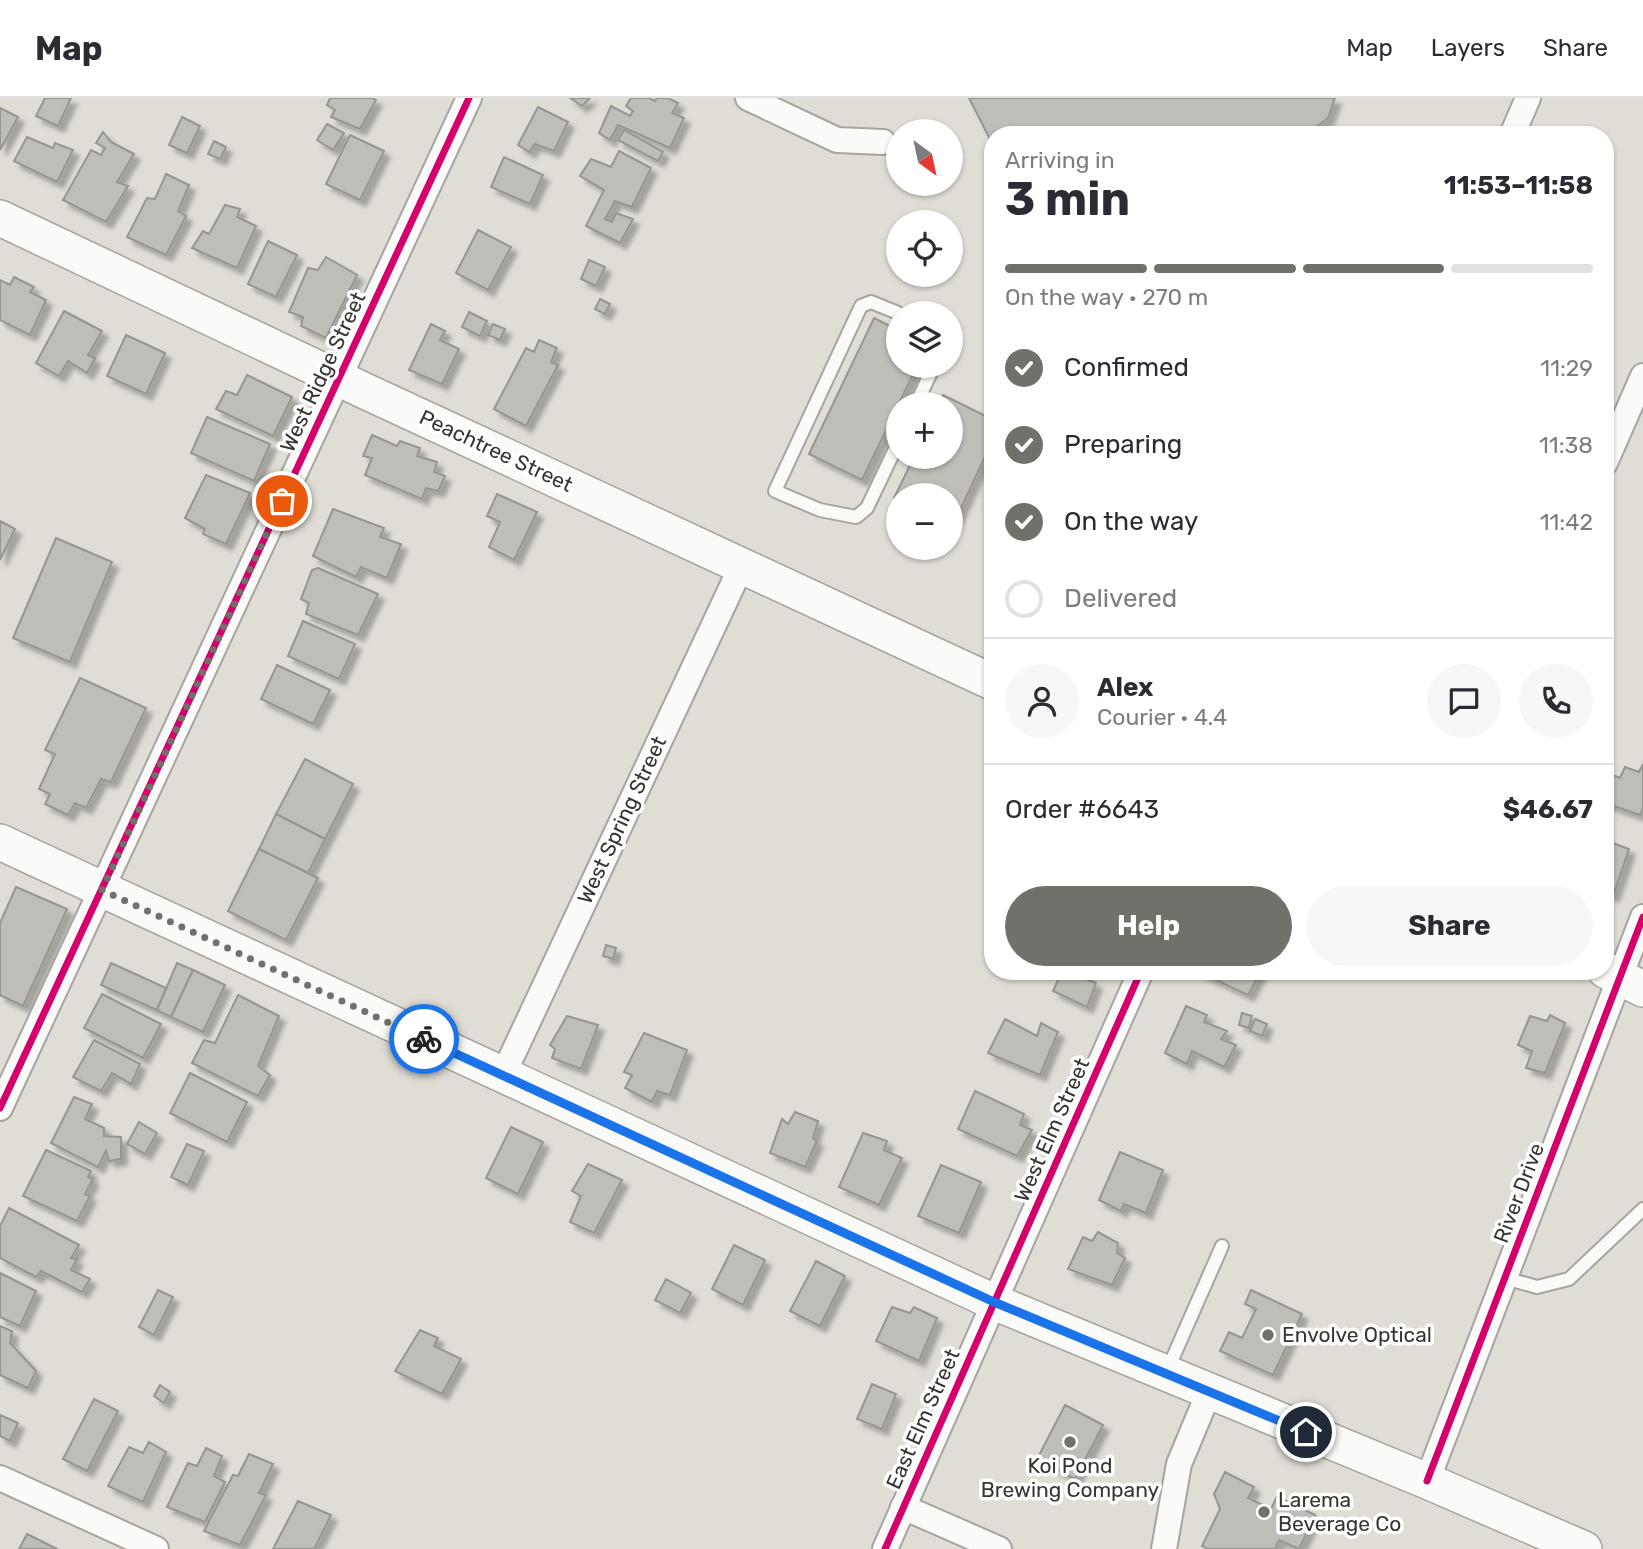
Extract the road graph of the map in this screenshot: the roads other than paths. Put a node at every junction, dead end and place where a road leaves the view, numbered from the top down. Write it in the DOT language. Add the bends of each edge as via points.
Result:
graph roads {
  1 [pos="469,98"];
  2 [pos="748,98"];
  3 [pos="1528,98"];
  4 [pos="1515,126"];
  5 [pos="883,142"];
  6 [pos="0,218"];
  7 [pos="886,308"];
  8 [pos="1643,376"];
  9 [pos="340,378"];
  10 [pos="1614,442"];
  11 [pos="886,468"];
  12 [pos="742,565"];
  13 [pos="984,678"];
  14 [pos="0,842"];
  15 [pos="102,890"];
  16 [pos="1643,917"];
  17 [pos="1623,979"];
  18 [pos="1137,980"];
  19 [pos="503,1075"];
  20 [pos="0,1108"];
  21 [pos="1643,1209"];
  22 [pos="1222,1247"];
  23 [pos="1505,1278"];
  24 [pos="994,1302"];
  25 [pos="1165,1374"];
  26 [pos="1209,1392"];
  27 [pos="0,1478"];
  28 [pos="1427,1480"];
  29 [pos="903,1507"];
  30 [pos="156,1549"];
  31 [pos="885,1549"];
  32 [pos="999,1549"];
  33 [pos="1164,1549"];
  34 [pos="1584,1549"];
  1 -- 9 [label="street, West Ridge Street"];
  2 -- 5 [label="street" via="837,140"];
  3 -- 4 [label="street"];
  6 -- 9 [label="main road, Peachtree Street"];
  7 -- 11 [label="lane" via="871,302 861,306 775,492 820,510 856,517 867,508"];
  8 -- 10 [label="street"];
  9 -- 12 [label="main road, Peachtree Street"];
  9 -- 15 [label="street, West Ridge Street"];
  12 -- 13 [label="main road, Peachtree Street"];
  12 -- 19 [label="street, West Spring Street"];
  14 -- 15 [label="main road"];
  15 -- 19 [label="main road"];
  15 -- 20 [label="street, West Ridge Street"];
  16 -- 17 [label="street, River Drive"];
  17 -- 23 [label="street, River Drive"];
  18 -- 24 [label="street, West Elm Street"];
  19 -- 24 [label="main road"];
  21 -- 23 [label="lane" via="1569,1279 1537,1287"];
  22 -- 25 [label="lane"];
  23 -- 28 [label="street, River Drive"];
  24 -- 25 [label="main road"];
  24 -- 29 [label="street, East Elm Street"];
  25 -- 26 [label="main road"];
  26 -- 28 [label="main road"];
  26 -- 33 [label="street" via="1179,1464"];
  27 -- 30 [label="street"];
  28 -- 34 [label="main road"];
  29 -- 31 [label="street, East Elm Street"];
  29 -- 32 [label="street"];
}
